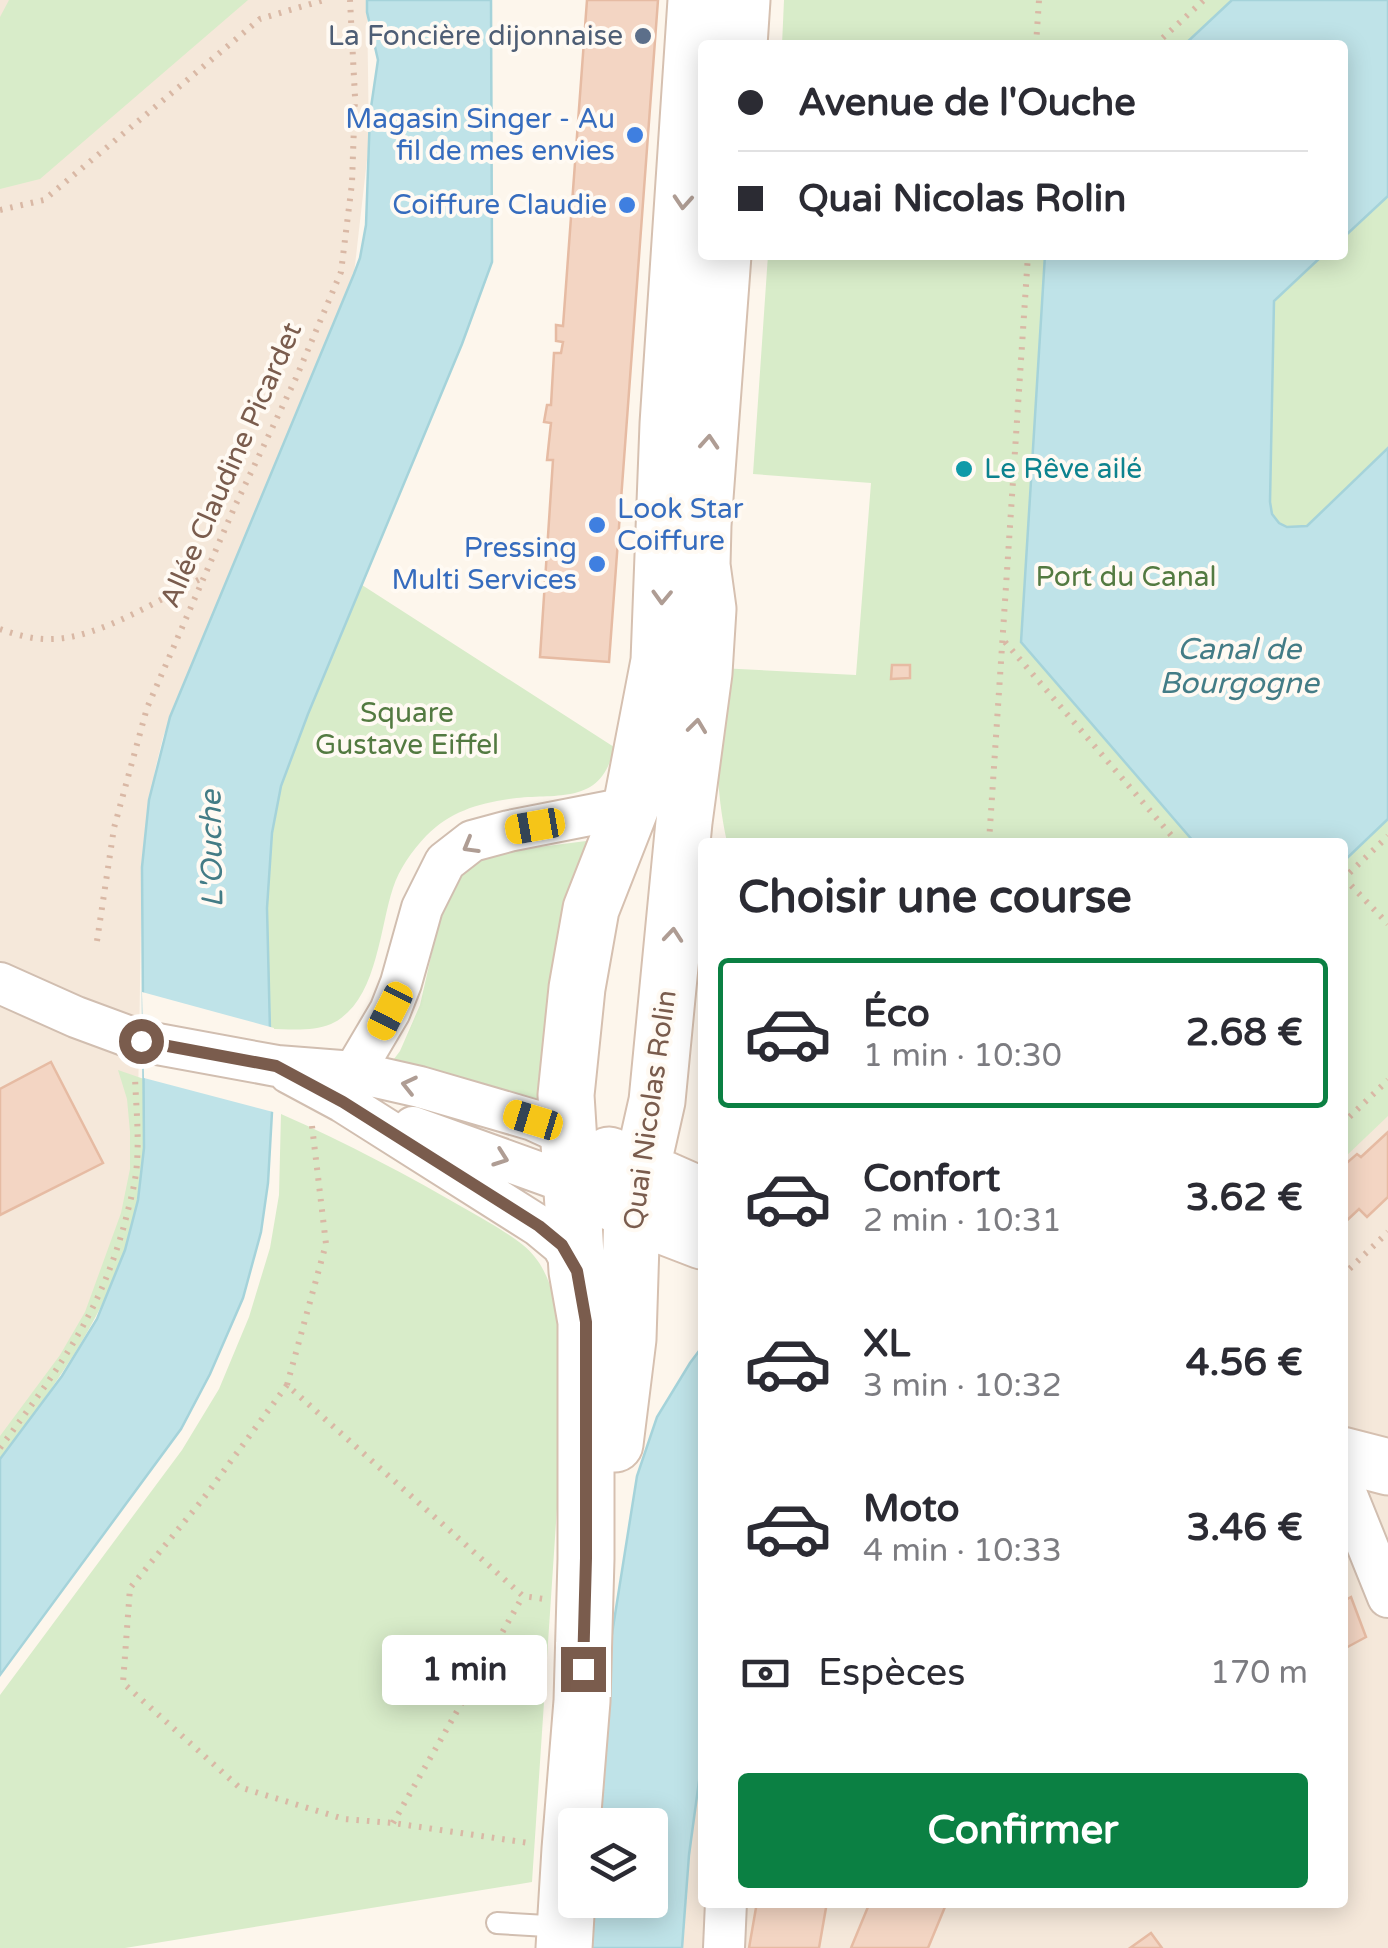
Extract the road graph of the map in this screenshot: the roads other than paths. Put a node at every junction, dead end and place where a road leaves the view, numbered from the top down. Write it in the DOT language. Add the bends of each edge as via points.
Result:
graph roads {
  1 [pos="696,0"];
  2 [pos="742,0"];
  3 [pos="738,40"];
  4 [pos="697,76"];
  5 [pos="723,260"];
  6 [pos="682,660"];
  7 [pos="632,807"];
  8 [pos="0,983"];
  9 [pos="336,1098"];
  10 [pos="602,1174"];
  11 [pos="698,1195"];
  12 [pos="698,1237"];
  13 [pos="698,1266"];
  14 [pos="577,1271"];
  15 [pos="628,1339"];
  16 [pos="1348,1457"];
  17 [pos="1388,1467"];
  18 [pos="605,1479"];
  19 [pos="1348,1498"];
  20 [pos="586,1582"];
  21 [pos="1388,1597"];
  22 [pos="726,1908"];
  23 [pos="497,1923"];
  24 [pos="565,1937"];
  25 [pos="724,1948"];
  1 -- 4 [label="main road, Quai Nicolas Rolin"];
  2 -- 3 [label="main road"];
  4 -- 6 [label="main road, Quai Nicolas Rolin, one-way" via="668,424"];
  6 -- 5 [label="main road, Quai Nicolas Rolin, one-way" via="708,609 703,525"];
  6 -- 7 [label="main road, Quai Nicolas Rolin"];
  10 -- 6 [label="main road, Quai Nicolas Rolin, one-way" via="656,1101 684,822"];
  7 -- 9 [label="street, one-way" via="508,830 472,841 445,862 422,908 390,1011"];
  7 -- 10 [label="main road, Quai Nicolas Rolin" via="597,1128"];
  8 -- 9 [label="street" via="76,1017 138,1056 276,1066"];
  9 -- 10 [label="street"];
  9 -- 14 [label="street" via="548,1233"];
  10 -- 11 [label="main road"];
  10 -- 12 [label="main road"];
  10 -- 14 [label="main road, Quai Nicolas Rolin"];
  10 -- 15 [label="main road, Quai Nicolas Rolin"];
  10 -- 18 [label="main road"];
  13 -- 15 [label="main road" via="662,1286"];
  14 -- 20 [label="main road, Quai Nicolas Rolin" via="586,1322"];
  15 -- 18 [label="main road, Quai Nicolas Rolin"];
  16 -- 17 [label="main road"];
  18 -- 20 [label="main road, Quai Nicolas Rolin"];
  19 -- 21 [label="street"];
  20 -- 24 [label="main road, Quai Nicolas Rolin"];
  22 -- 25 [label="street"];
  23 -- 24 [label="lane"];
}
